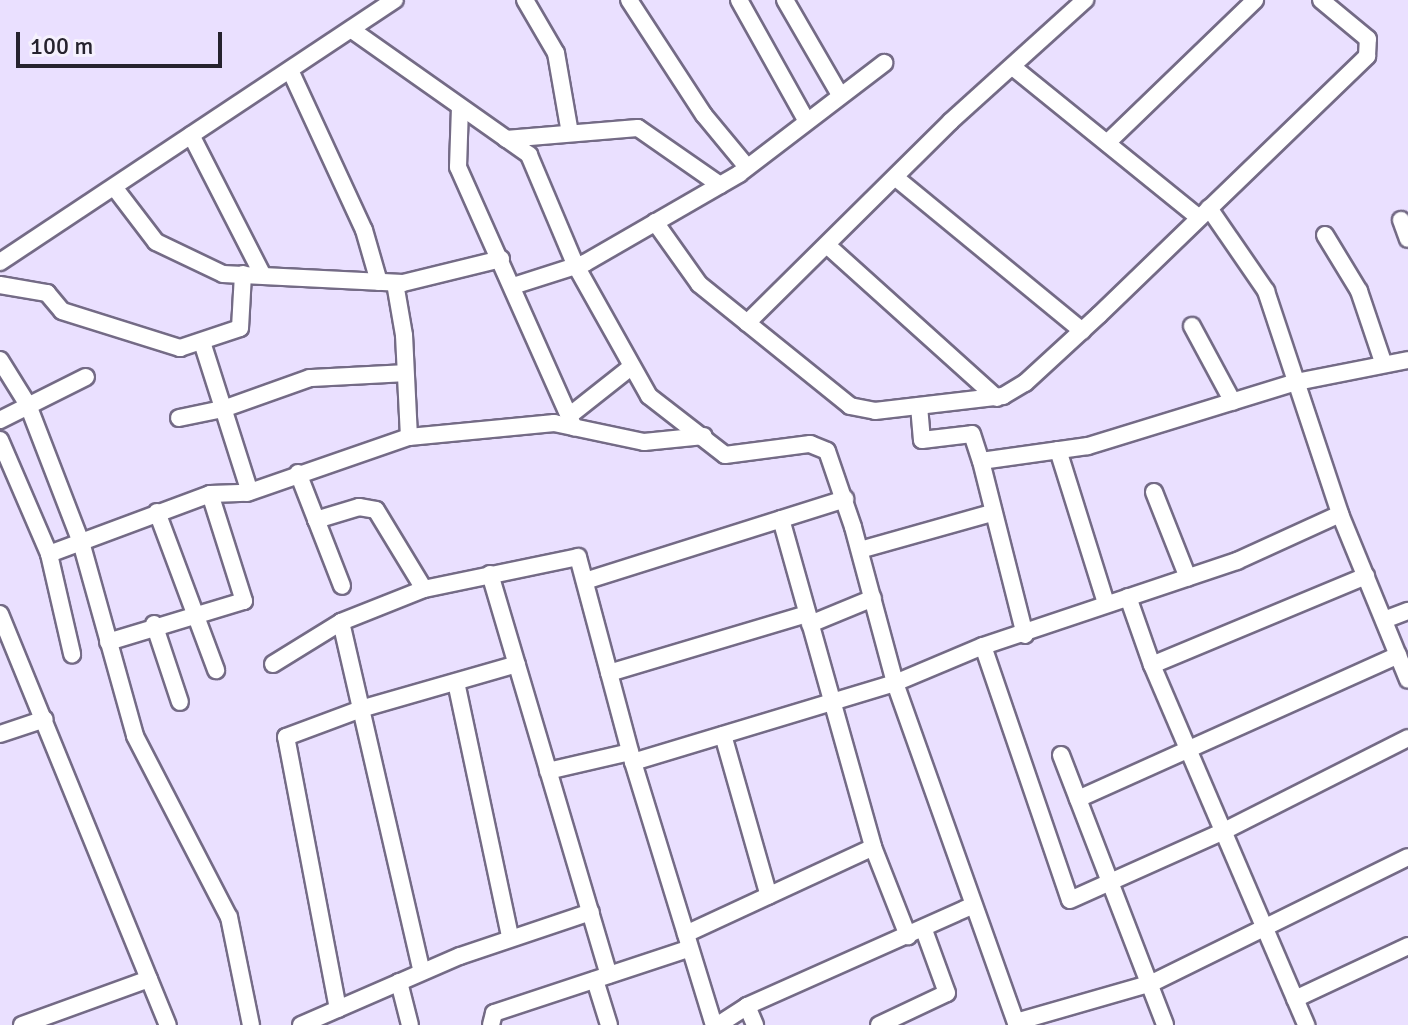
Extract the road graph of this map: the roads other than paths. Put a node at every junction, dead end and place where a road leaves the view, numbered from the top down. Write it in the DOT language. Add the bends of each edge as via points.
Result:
graph roads {
  1 [pos="395,0"];
  2 [pos="525,0"];
  3 [pos="629,0"];
  4 [pos="739,0"];
  5 [pos="785,0"];
  6 [pos="1085,0"];
  7 [pos="1255,0"];
  8 [pos="1321,0"];
  9 [pos="352,30"];
  10 [pos="884,63"];
  11 [pos="1014,68"];
  12 [pos="290,70"];
  13 [pos="839,93"];
  14 [pos="460,107"];
  15 [pos="806,120"];
  16 [pos="570,133"];
  17 [pos="191,135"];
  18 [pos="506,139"];
  19 [pos="1107,143"];
  20 [pos="747,167"];
  21 [pos="896,178"];
  22 [pos="720,185"];
  23 [pos="114,187"];
  24 [pos="1204,213"];
  25 [pos="1401,220"];
  26 [pos="655,222"];
  27 [pos="1325,235"];
  28 [pos="1408,239"];
  29 [pos="828,246"];
  30 [pos="501,259"];
  31 [pos="0,262"];
  32 [pos="576,266"];
  33 [pos="243,274"];
  34 [pos="262,274"];
  35 [pos="387,283"];
  36 [pos="0,285"];
  37 [pos="513,286"];
  38 [pos="747,323"];
  39 [pos="1192,326"];
  40 [pos="1082,331"];
  41 [pos="202,342"];
  42 [pos="0,360"];
  43 [pos="1408,360"];
  44 [pos="1383,362"];
  45 [pos="631,367"];
  46 [pos="404,373"];
  47 [pos="86,377"];
  48 [pos="1296,382"];
  49 [pos="997,398"];
  50 [pos="1233,402"];
  51 [pos="28,405"];
  52 [pos="223,409"];
  53 [pos="919,417"];
  54 [pos="179,418"];
  55 [pos="0,420"];
  56 [pos="572,421"];
  57 [pos="409,437"];
  58 [pos="0,440"];
  59 [pos="712,443"];
  60 [pos="1058,450"];
  61 [pos="981,461"];
  62 [pos="298,473"];
  63 [pos="250,492"];
  64 [pos="1154,492"];
  65 [pos="210,494"];
  66 [pos="845,499"];
  67 [pos="157,512"];
  68 [pos="992,513"];
  69 [pos="1340,514"];
  70 [pos="781,519"];
  71 [pos="316,520"];
  72 [pos="81,542"];
  73 [pos="860,550"];
  74 [pos="49,554"];
  75 [pos="490,574"];
  76 [pos="1366,576"];
  77 [pos="1188,578"];
  78 [pos="585,581"];
  79 [pos="342,586"];
  80 [pos="424,589"];
  81 [pos="1128,597"];
  82 [pos="873,598"];
  83 [pos="1106,603"];
  84 [pos="1408,611"];
  85 [pos="195,617"];
  86 [pos="808,619"];
  87 [pos="1384,620"];
  88 [pos="341,622"];
  89 [pos="154,624"];
  90 [pos="2,626"];
  91 [pos="1025,635"];
  92 [pos="108,642"];
  93 [pos="983,646"];
  94 [pos="72,654"];
  95 [pos="1398,655"];
  96 [pos="273,664"];
  97 [pos="517,664"];
  98 [pos="1152,665"];
  99 [pos="216,670"];
  100 [pos="609,673"];
  101 [pos="1408,680"];
  102 [pos="456,682"];
  103 [pos="895,683"];
  104 [pos="180,702"];
  105 [pos="832,702"];
  106 [pos="364,708"];
  107 [pos="45,719"];
  108 [pos="0,734"];
  109 [pos="723,735"];
  110 [pos="1408,738"];
  111 [pos="1188,749"];
  112 [pos="1061,755"];
  113 [pos="632,757"];
  114 [pos="548,771"];
  115 [pos="1078,799"];
  116 [pos="1222,832"];
  117 [pos="873,847"];
  118 [pos="1408,857"];
  119 [pos="1112,881"];
  120 [pos="769,896"];
  121 [pos="974,905"];
  122 [pos="591,912"];
  123 [pos="1266,927"];
  124 [pos="916,933"];
  125 [pos="510,937"];
  126 [pos="688,941"];
  127 [pos="1408,946"];
  128 [pos="422,972"];
  129 [pos="602,977"];
  130 [pos="149,979"];
  131 [pos="399,982"];
  132 [pos="1152,983"];
  133 [pos="1295,999"];
  134 [pos="747,1006"];
  135 [pos="330,1016"];
  136 [pos="1016,1023"];
  137 [pos="22,1025"];
  138 [pos="168,1025"];
  139 [pos="251,1025"];
  140 [pos="301,1025"];
  141 [pos="410,1025"];
  142 [pos="491,1025"];
  143 [pos="609,1025"];
  144 [pos="716,1025"];
  145 [pos="755,1025"];
  146 [pos="879,1025"];
  147 [pos="1165,1025"];
  148 [pos="1306,1025"];
  1 -- 9 [label="street"];
  2 -- 16 [label="street" via="556,53"];
  3 -- 20 [label="street" via="704,115"];
  4 -- 15 [label="street"];
  5 -- 13 [label="street"];
  6 -- 11 [label="street"];
  7 -- 19 [label="street"];
  8 -- 24 [label="street" via="1368,39 1371,50"];
  9 -- 12 [label="street"];
  9 -- 14 [label="street"];
  10 -- 13 [label="street"];
  11 -- 19 [label="street"];
  11 -- 21 [label="street"];
  12 -- 17 [label="street"];
  12 -- 35 [label="street"];
  13 -- 15 [label="street"];
  14 -- 18 [label="street"];
  14 -- 30 [label="street" via="458,167"];
  15 -- 20 [label="street"];
  16 -- 18 [label="street"];
  16 -- 22 [label="street" via="638,128"];
  17 -- 23 [label="street"];
  17 -- 34 [label="street"];
  18 -- 32 [label="street" via="535,164"];
  19 -- 24 [label="street"];
  20 -- 22 [label="street"];
  21 -- 29 [label="street"];
  21 -- 40 [label="street"];
  22 -- 26 [label="street"];
  23 -- 31 [label="street"];
  23 -- 33 [label="street" via="156,242 218,273"];
  24 -- 40 [label="street"];
  24 -- 48 [label="street" via="1266,291"];
  25 -- 28 [label="street"];
  26 -- 32 [label="street"];
  26 -- 38 [label="street" via="687,273"];
  27 -- 44 [label="street" via="1359,291"];
  29 -- 38 [label="street"];
  29 -- 49 [label="street"];
  30 -- 35 [label="street"];
  30 -- 37 [label="street"];
  32 -- 37 [label="street"];
  32 -- 45 [label="street"];
  33 -- 34 [label="street"];
  33 -- 41 [label="street" via="240,328"];
  34 -- 35 [label="street"];
  35 -- 46 [label="street" via="404,335"];
  36 -- 41 [label="street" via="47,293 62,311 171,346"];
  37 -- 56 [label="street"];
  38 -- 53 [label="street" via="850,406"];
  39 -- 50 [label="street"];
  40 -- 49 [label="street" via="1025,383"];
  41 -- 52 [label="street"];
  42 -- 51 [label="street"];
  43 -- 44 [label="street"];
  44 -- 48 [label="street"];
  45 -- 56 [label="street"];
  45 -- 59 [label="street" via="649,396"];
  46 -- 52 [label="street" via="310,378"];
  46 -- 57 [label="street"];
  47 -- 51 [label="street"];
  48 -- 50 [label="street"];
  48 -- 69 [label="street"];
  49 -- 53 [label="street"];
  50 -- 60 [label="street" via="1088,446"];
  51 -- 55 [label="street"];
  51 -- 72 [label="street"];
  52 -- 54 [label="street"];
  52 -- 63 [label="street"];
  53 -- 61 [label="street" via="927,441 972,434"];
  56 -- 57 [label="street"];
  56 -- 59 [label="street" via="644,442"];
  57 -- 62 [label="street"];
  58 -- 74 [label="street"];
  59 -- 66 [label="street" via="729,455 816,445 827,451"];
  60 -- 61 [label="street"];
  60 -- 83 [label="street"];
  61 -- 68 [label="street"];
  62 -- 63 [label="street"];
  62 -- 71 [label="street"];
  63 -- 65 [label="street"];
  64 -- 77 [label="street"];
  65 -- 67 [label="street"];
  65 -- 85 [label="street" via="245,598"];
  66 -- 70 [label="street"];
  66 -- 73 [label="street"];
  67 -- 72 [label="street"];
  67 -- 85 [label="street"];
  68 -- 73 [label="street"];
  68 -- 91 [label="street"];
  69 -- 76 [label="street"];
  69 -- 77 [label="street"];
  70 -- 78 [label="street"];
  70 -- 86 [label="street"];
  71 -- 79 [label="street"];
  71 -- 80 [label="street" via="359,507 376,510"];
  72 -- 74 [label="street"];
  72 -- 92 [label="street"];
  73 -- 82 [label="street"];
  74 -- 94 [label="street"];
  75 -- 78 [label="street" via="575,555"];
  75 -- 80 [label="street"];
  75 -- 97 [label="street"];
  76 -- 87 [label="street"];
  76 -- 98 [label="street"];
  77 -- 81 [label="street"];
  78 -- 100 [label="street"];
  80 -- 88 [label="street"];
  81 -- 83 [label="street"];
  81 -- 98 [label="street"];
  82 -- 86 [label="street"];
  82 -- 103 [label="street"];
  83 -- 91 [label="street"];
  84 -- 87 [label="street"];
  85 -- 89 [label="street"];
  85 -- 99 [label="street"];
  86 -- 100 [label="street"];
  86 -- 105 [label="street"];
  87 -- 95 [label="street"];
  88 -- 96 [label="street"];
  88 -- 106 [label="street"];
  89 -- 92 [label="street"];
  89 -- 104 [label="street"];
  90 -- 107 [label="street"];
  91 -- 93 [label="street"];
  92 -- 139 [label="street" via="138,743 226,909"];
  93 -- 103 [label="street"];
  93 -- 119 [label="street" via="1070,900"];
  95 -- 101 [label="street"];
  95 -- 111 [label="street"];
  97 -- 102 [label="street"];
  97 -- 114 [label="street"];
  98 -- 111 [label="street"];
  100 -- 113 [label="street"];
  102 -- 106 [label="street"];
  102 -- 125 [label="street"];
  103 -- 105 [label="street"];
  103 -- 121 [label="street"];
  105 -- 109 [label="street"];
  105 -- 117 [label="street"];
  106 -- 128 [label="street"];
  106 -- 135 [label="street" via="290,734 284,741"];
  107 -- 108 [label="street"];
  107 -- 130 [label="street"];
  109 -- 113 [label="street"];
  109 -- 120 [label="street"];
  110 -- 116 [label="street"];
  111 -- 115 [label="street"];
  111 -- 116 [label="street"];
  112 -- 115 [label="street"];
  113 -- 114 [label="street"];
  113 -- 126 [label="street"];
  114 -- 122 [label="street"];
  115 -- 119 [label="street"];
  116 -- 119 [label="street"];
  116 -- 123 [label="street"];
  117 -- 120 [label="street"];
  117 -- 124 [label="street"];
  118 -- 123 [label="street"];
  119 -- 132 [label="street"];
  120 -- 126 [label="street"];
  121 -- 124 [label="street"];
  121 -- 136 [label="street"];
  122 -- 125 [label="street"];
  122 -- 129 [label="street"];
  123 -- 132 [label="street"];
  123 -- 133 [label="street"];
  124 -- 134 [label="street"];
  124 -- 146 [label="street" via="947,993"];
  125 -- 128 [label="street"];
  126 -- 129 [label="street"];
  126 -- 144 [label="street"];
  127 -- 133 [label="street"];
  128 -- 131 [label="street"];
  129 -- 142 [label="street" via="494,1013"];
  129 -- 143 [label="street"];
  130 -- 137 [label="street"];
  130 -- 138 [label="street"];
  131 -- 135 [label="street"];
  131 -- 141 [label="street"];
  132 -- 136 [label="street"];
  132 -- 147 [label="street"];
  133 -- 148 [label="street"];
  134 -- 144 [label="street"];
  134 -- 145 [label="street"];
  135 -- 140 [label="street"];
}
